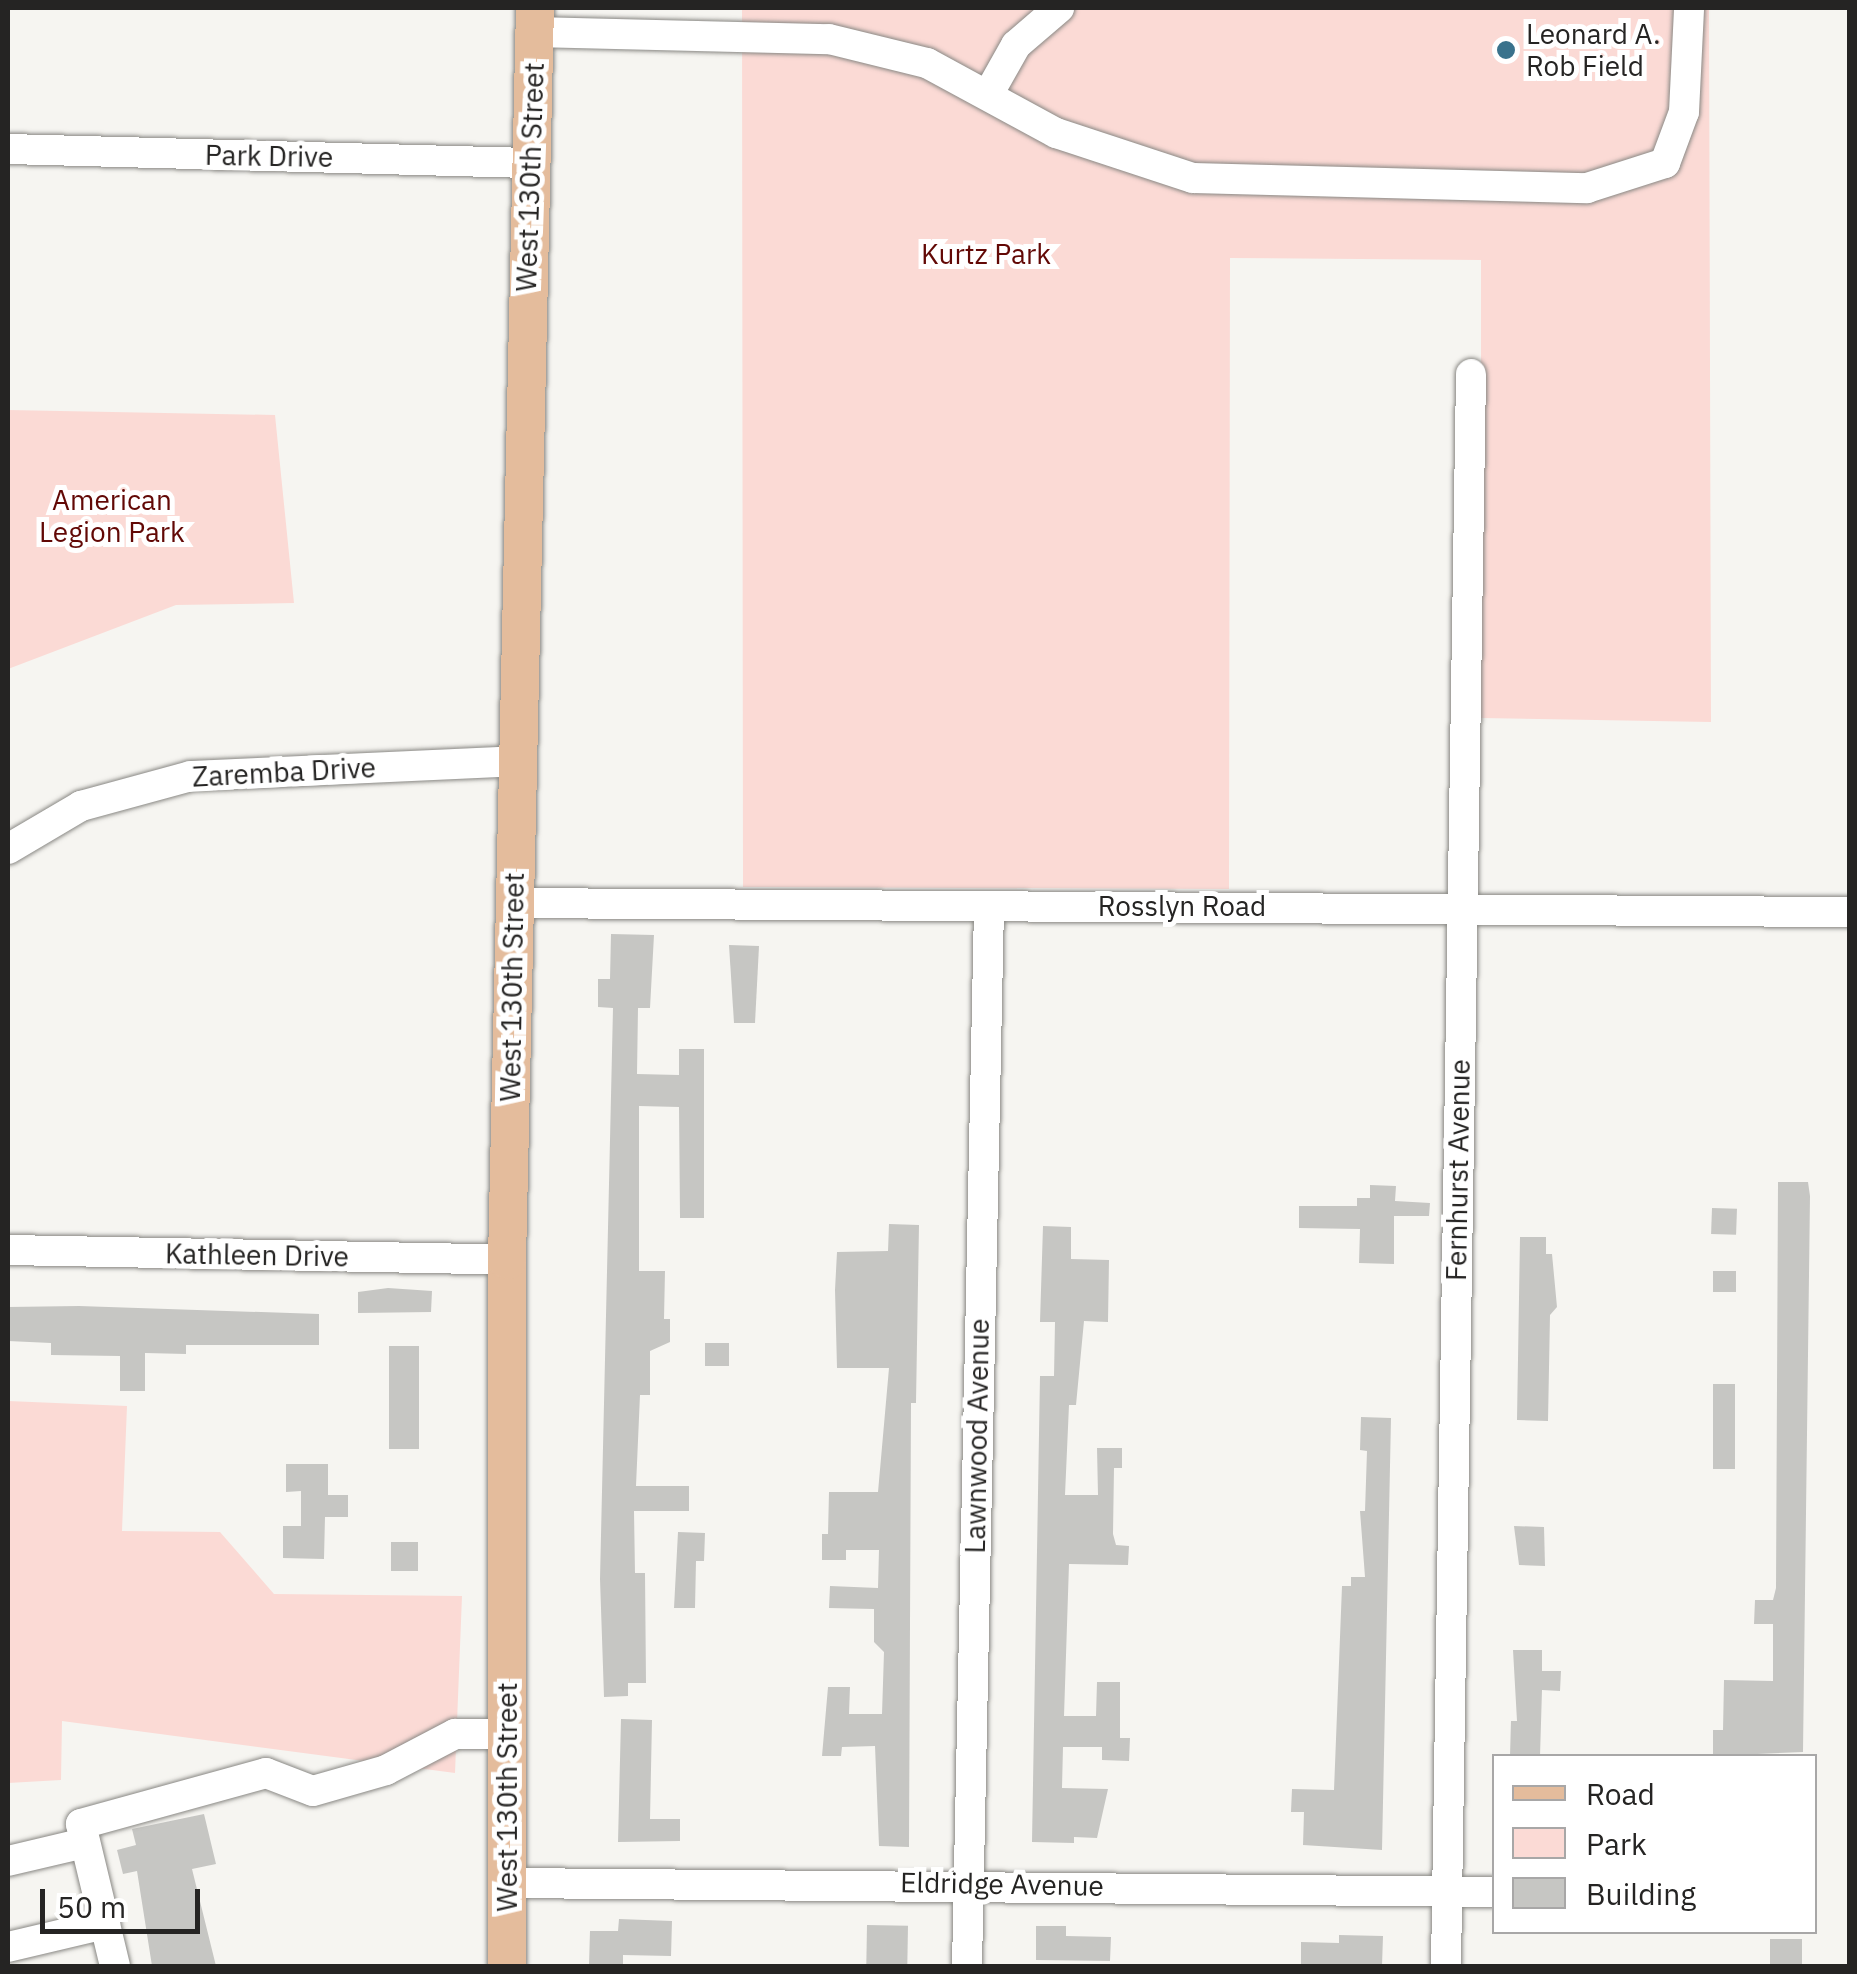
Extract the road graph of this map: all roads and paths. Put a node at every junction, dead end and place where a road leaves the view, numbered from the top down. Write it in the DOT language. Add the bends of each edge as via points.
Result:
graph roads {
  1 [pos="1058,8"];
  2 [pos="1690,8"];
  3 [pos="534,20"];
  4 [pos="990,92"];
  5 [pos="8,149"];
  6 [pos="530,163"];
  7 [pos="1471,374"];
  8 [pos="517,761"];
  9 [pos="8,849"];
  10 [pos="514,903"];
  11 [pos="989,906"];
  12 [pos="1462,906"];
  13 [pos="1850,912"];
  14 [pos="8,1250"];
  15 [pos="506,1260"];
  16 [pos="508,1734"];
  17 [pos="83,1834"];
  18 [pos="8,1862"];
  19 [pos="509,1883"];
  20 [pos="968,1883"];
  21 [pos="1448,1890"];
  22 [pos="1492,1892"];
  23 [pos="105,1924"];
  24 [pos="8,1948"];
  25 [pos="115,1966"];
  26 [pos="507,1966"];
  27 [pos="967,1966"];
  28 [pos="1446,1966"];
  1 -- 4 [label="street" via="1016,45"];
  2 -- 4 [label="street" via="1684,112 1665,163 1587,188 1193,178 1056,133"];
  3 -- 4 [label="street" via="829,39 927,64"];
  3 -- 6 [label="main road, West 130th Street"];
  5 -- 6 [label="street, Park Drive"];
  6 -- 8 [label="main road, West 130th Street"];
  7 -- 12 [label="street, Fernhurst Avenue"];
  8 -- 9 [label="street, Zaremba Drive" via="190,776 80,806"];
  8 -- 10 [label="main road, West 130th Street"];
  10 -- 11 [label="street, Rosslyn Road"];
  10 -- 15 [label="main road, West 130th Street"];
  11 -- 12 [label="street, Rosslyn Road"];
  11 -- 20 [label="street, Lawnwood Avenue"];
  12 -- 13 [label="street, Rosslyn Road"];
  12 -- 21 [label="street, Fernhurst Avenue"];
  14 -- 15 [label="street, Kathleen Drive"];
  15 -- 16 [label="main road, West 130th Street"];
  16 -- 17 [label="street" via="455,1734 386,1770 313,1790 266,1773"];
  16 -- 19 [label="main road, West 130th Street"];
  17 -- 18 [label="street"];
  17 -- 23 [label="street"];
  19 -- 20 [label="street, Eldridge Avenue"];
  19 -- 26 [label="main road, West 130th Street"];
  20 -- 21 [label="street, Eldridge Avenue"];
  20 -- 27 [label="street, Lawnwood Avenue"];
  21 -- 22 [label="street, Eldridge Avenue"];
  21 -- 28 [label="street, Fernhurst Avenue"];
  23 -- 24 [label="street"];
  23 -- 25 [label="street"];
}
